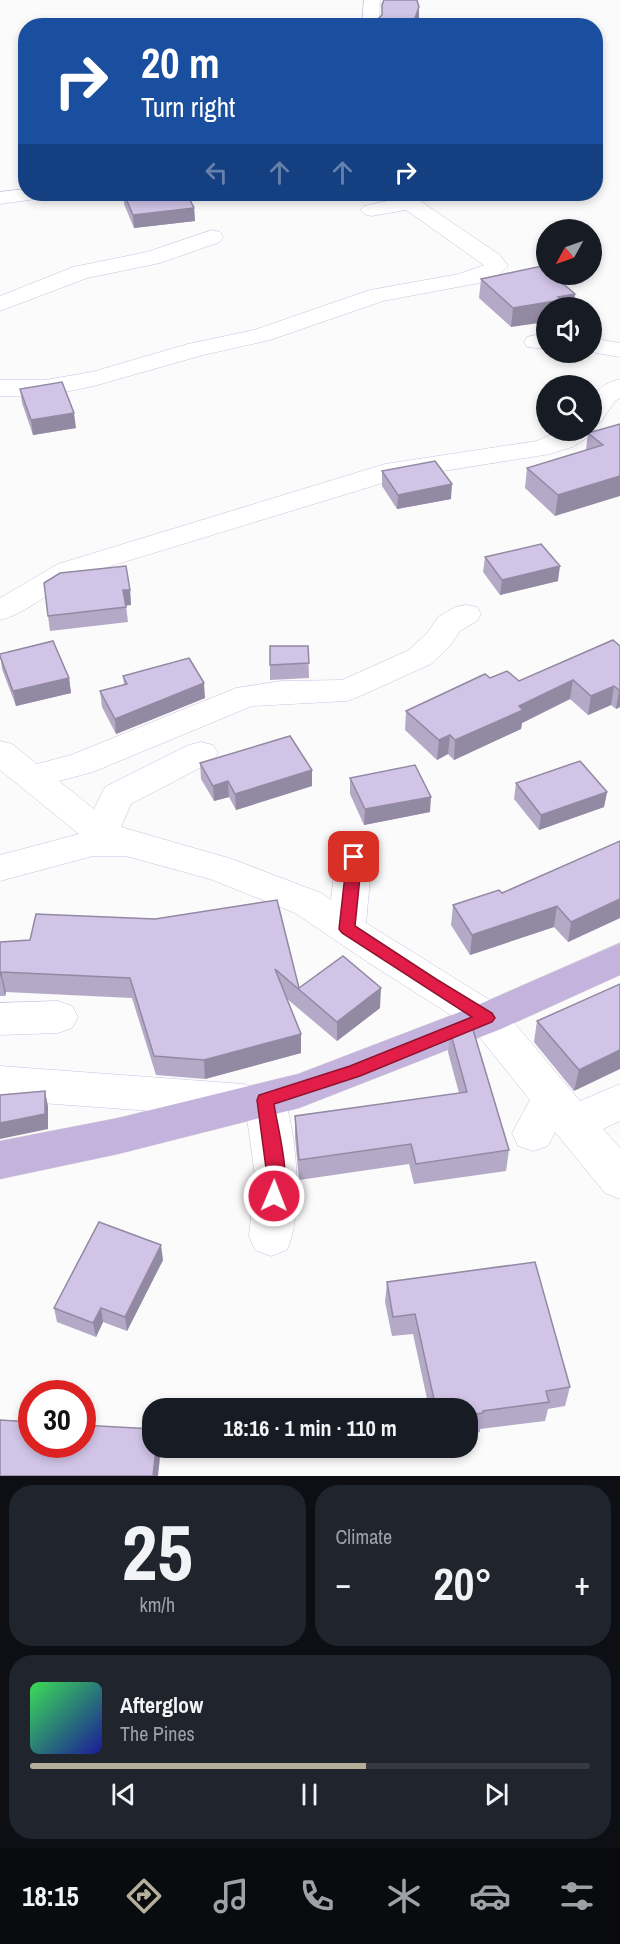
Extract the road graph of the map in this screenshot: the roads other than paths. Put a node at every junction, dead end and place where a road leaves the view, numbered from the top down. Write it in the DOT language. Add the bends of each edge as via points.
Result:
graph roads {
  1 [pos="372,0"];
  2 [pos="371,18"];
  3 [pos="18,196"];
  4 [pos="0,198"];
  5 [pos="394,201"];
  6 [pos="406,201"];
  7 [pos="371,210"];
  8 [pos="212,237"];
  9 [pos="0,304"];
  10 [pos="602,347"];
  11 [pos="620,350"];
  12 [pos="620,387"];
  13 [pos="0,388"];
  14 [pos="602,401"];
  15 [pos="563,441"];
  16 [pos="0,611"];
  17 [pos="465,614"];
  18 [pos="0,752"];
  19 [pos="201,753"];
  20 [pos="32,777"];
  21 [pos="115,838"];
  22 [pos="354,857"];
  23 [pos="0,868"];
  24 [pos="347,929"];
  25 [pos="620,958"];
  26 [pos="58,1017"];
  27 [pos="487,1018"];
  28 [pos="0,1019"];
  29 [pos="0,1083"];
  30 [pos="259,1101"];
  31 [pos="620,1102"];
  32 [pos="564,1109"];
  33 [pos="533,1133"];
  34 [pos="0,1160"];
  35 [pos="620,1180"];
  36 [pos="271,1236"];
  1 -- 2 [label="street"];
  3 -- 4 [label="street"];
  5 -- 7 [label="street"];
  6 -- 13 [label="street" via="497,266 493,271 459,280 380,294 260,335 110,374 18,390"];
  8 -- 9 [label="street" via="152,258 81,273"];
  10 -- 11 [label="street"];
  12 -- 14 [label="street"];
  15 -- 16 [label="street" via="541,448 395,470 294,499 68,570"];
  17 -- 20 [label="street" via="449,624 420,657 347,690 248,696 81,764"];
  18 -- 20 [label="street"];
  19 -- 21 [label="street" via="117,796"];
  20 -- 21 [label="street"];
  21 -- 23 [label="street"];
  21 -- 24 [label="street" via="219,868 308,903"];
  22 -- 24 [label="street"];
  24 -- 27 [label="street"];
  25 -- 27 [label="main road"];
  26 -- 28 [label="street"];
  27 -- 30 [label="main road" via="354,1071"];
  27 -- 32 [label="street"];
  29 -- 30 [label="street"];
  30 -- 34 [label="main road"];
  30 -- 36 [label="street" via="276,1176"];
  31 -- 32 [label="street"];
  32 -- 33 [label="street"];
  32 -- 35 [label="street"];
}
